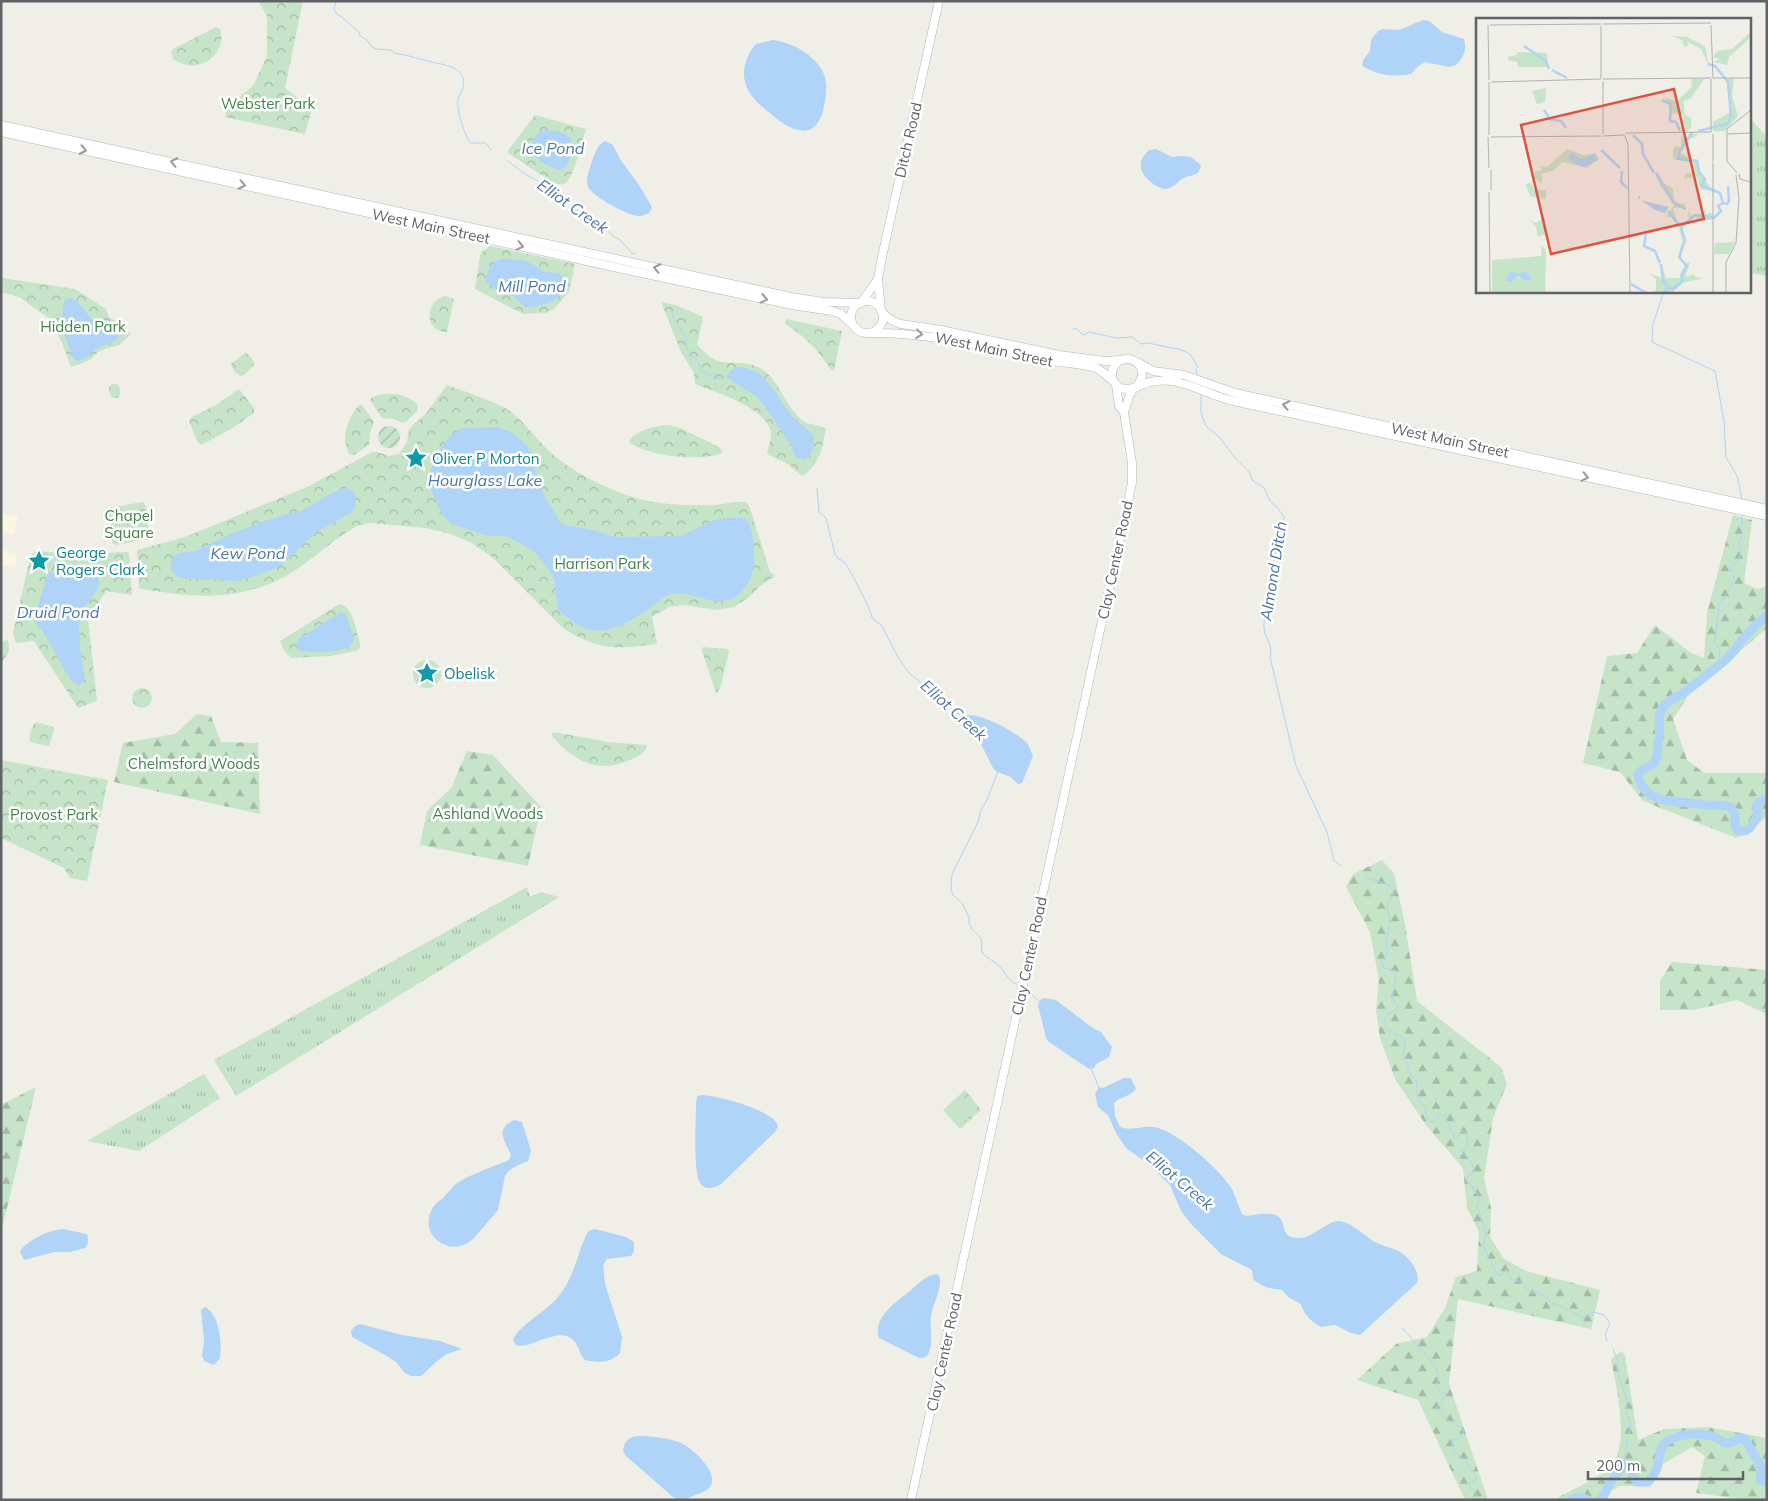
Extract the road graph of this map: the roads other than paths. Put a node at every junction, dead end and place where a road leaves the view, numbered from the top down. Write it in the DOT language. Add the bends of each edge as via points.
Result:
graph roads {
  1 [pos="939,1"];
  2 [pos="1,125"];
  3 [pos="1,132"];
  4 [pos="878,280"];
  5 [pos="861,303"];
  6 [pos="882,312"];
  7 [pos="856,328"];
  8 [pos="870,333"];
  9 [pos="1122,360"];
  10 [pos="1137,362"];
  11 [pos="1115,383"];
  12 [pos="1135,387"];
  13 [pos="1124,412"];
  14 [pos="1734,505"];
  15 [pos="1751,509"];
  16 [pos="1767,509"];
  17 [pos="1767,516"];
  18 [pos="911,1500"];
  1 -- 4 [label="street, Ditch Road"];
  5 -- 2 [label="street, West Main Street, one-way" via="791,297"];
  3 -- 7 [label="street, West Main Street, one-way" via="623,269 835,311"];
  4 -- 5 [label="street, Ditch Road"];
  4 -- 6 [label="street, Ditch Road"];
  5 -- 6 [label="street" via="872,302"];
  5 -- 7 [label="street" via="852,315 852,324"];
  6 -- 8 [label="street" via="882,323"];
  6 -- 9 [label="street, West Main Street" via="901,324 1059,355"];
  7 -- 8 [label="street"];
  8 -- 11 [label="street, West Main Street, one-way" via="935,336 1092,367"];
  9 -- 10 [label="street"];
  9 -- 11 [label="street" via="1112,371"];
  10 -- 12 [label="street" via="1142,376"];
  14 -- 10 [label="street, West Main Street, one-way" via="1235,394 1189,376 1153,371"];
  11 -- 12 [label="street" via="1125,390"];
  11 -- 13 [label="street, Clay Center Road" via="1119,406"];
  12 -- 13 [label="street"];
  12 -- 14 [label="street, West Main Street, one-way" via="1162,380 1179,381 1247,404"];
  13 -- 18 [label="street, Clay Center Road" via="1132,483"];
  14 -- 15 [label="street, West Main Street"];
  15 -- 16 [label="street, West Main Street"];
  15 -- 17 [label="street, West Main Street"];
}
